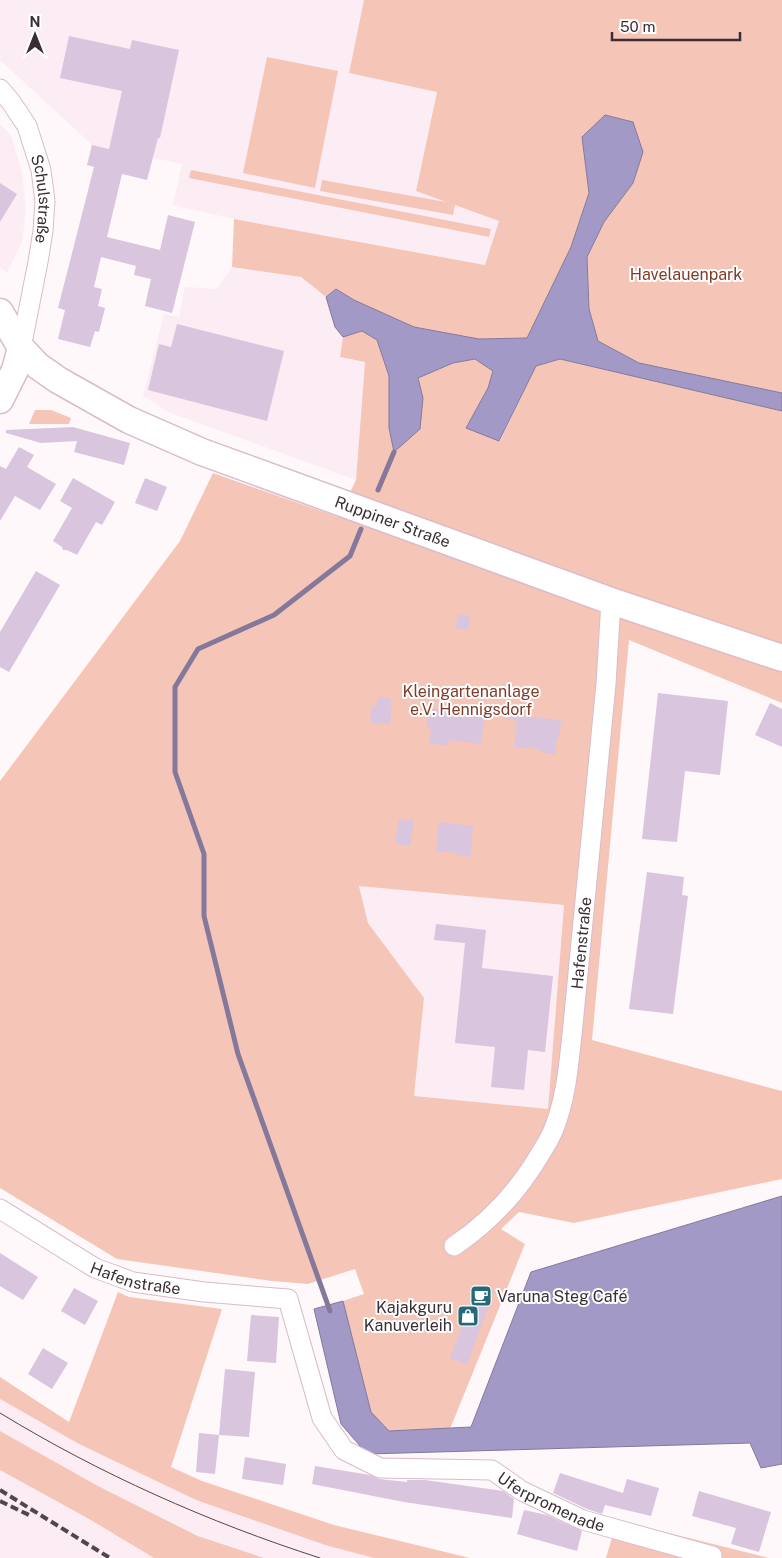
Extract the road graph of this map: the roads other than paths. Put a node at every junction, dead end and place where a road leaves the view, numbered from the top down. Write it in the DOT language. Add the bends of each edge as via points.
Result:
graph roads {
  1 [pos="0,89"];
  2 [pos="0,312"];
  3 [pos="21,348"];
  4 [pos="0,400"];
  5 [pos="611,601"];
  6 [pos="782,658"];
  7 [pos="0,1209"];
  8 [pos="454,1246"];
  9 [pos="288,1299"];
  10 [pos="712,1558"];
  1 -- 3 [label="street, Schulstraße" via="27,126 41,170 45,201 38,262"];
  2 -- 3 [label="main road, Ruppiner Straße"];
  3 -- 4 [label="main road" via="15,370"];
  3 -- 5 [label="main road, Ruppiner Straße" via="58,380 129,420 202,452"];
  5 -- 6 [label="main road, Ruppiner Straße"];
  5 -- 8 [label="street, Hafenstraße" via="574,1016 563,1100 553,1132 529,1174 474,1233"];
  7 -- 9 [label="street, Hafenstraße" via="95,1268 133,1282"];
  9 -- 10 [label="street, Uferpromenade" via="322,1418 344,1450 380,1468 492,1470 522,1491 583,1520"];
}
